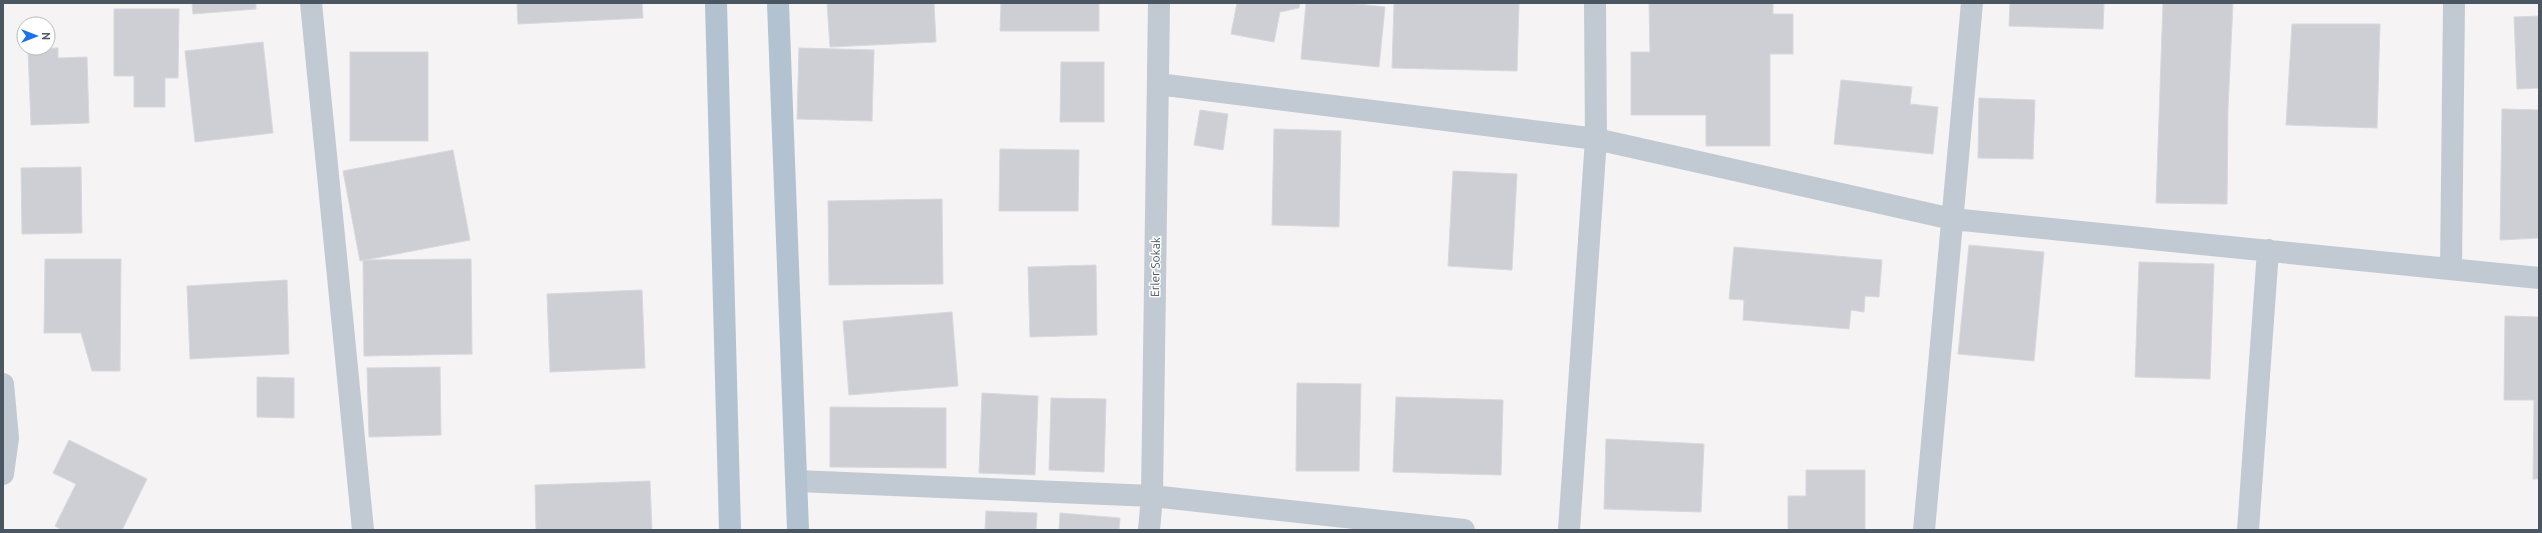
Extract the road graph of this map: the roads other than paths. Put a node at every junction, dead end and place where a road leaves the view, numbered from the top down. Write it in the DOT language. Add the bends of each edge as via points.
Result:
graph roads {
  1 [pos="311,3"];
  2 [pos="716,3"];
  3 [pos="778,3"];
  4 [pos="1159,3"];
  5 [pos="1595,3"];
  6 [pos="1972,3"];
  7 [pos="2454,3"];
  8 [pos="1158,84"];
  9 [pos="1596,139"];
  10 [pos="1952,219"];
  11 [pos="2268,250"];
  12 [pos="2451,269"];
  13 [pos="2539,278"];
  14 [pos="3,384"];
  15 [pos="3,474"];
  16 [pos="797,481"];
  17 [pos="1152,496"];
  18 [pos="363,530"];
  19 [pos="730,530"];
  20 [pos="798,530"];
  21 [pos="1149,530"];
  22 [pos="1464,530"];
  23 [pos="1570,530"];
  24 [pos="1924,530"];
  25 [pos="2248,530"];
  1 -- 18 [label="street"];
  2 -- 19 [label="main road"];
  3 -- 16 [label="main road"];
  4 -- 8 [label="street, Erler Sokak"];
  5 -- 9 [label="street"];
  6 -- 10 [label="street"];
  7 -- 12 [label="street"];
  8 -- 9 [label="street"];
  8 -- 17 [label="street, Erler Sokak"];
  9 -- 10 [label="street"];
  9 -- 23 [label="street"];
  10 -- 11 [label="street"];
  10 -- 24 [label="street"];
  11 -- 12 [label="street"];
  11 -- 25 [label="street"];
  12 -- 13 [label="street"];
  14 -- 15 [label="street" via="8,438"];
  16 -- 17 [label="street"];
  16 -- 20 [label="main road"];
  17 -- 21 [label="street, Erler Sokak"];
  17 -- 22 [label="street"];
}
